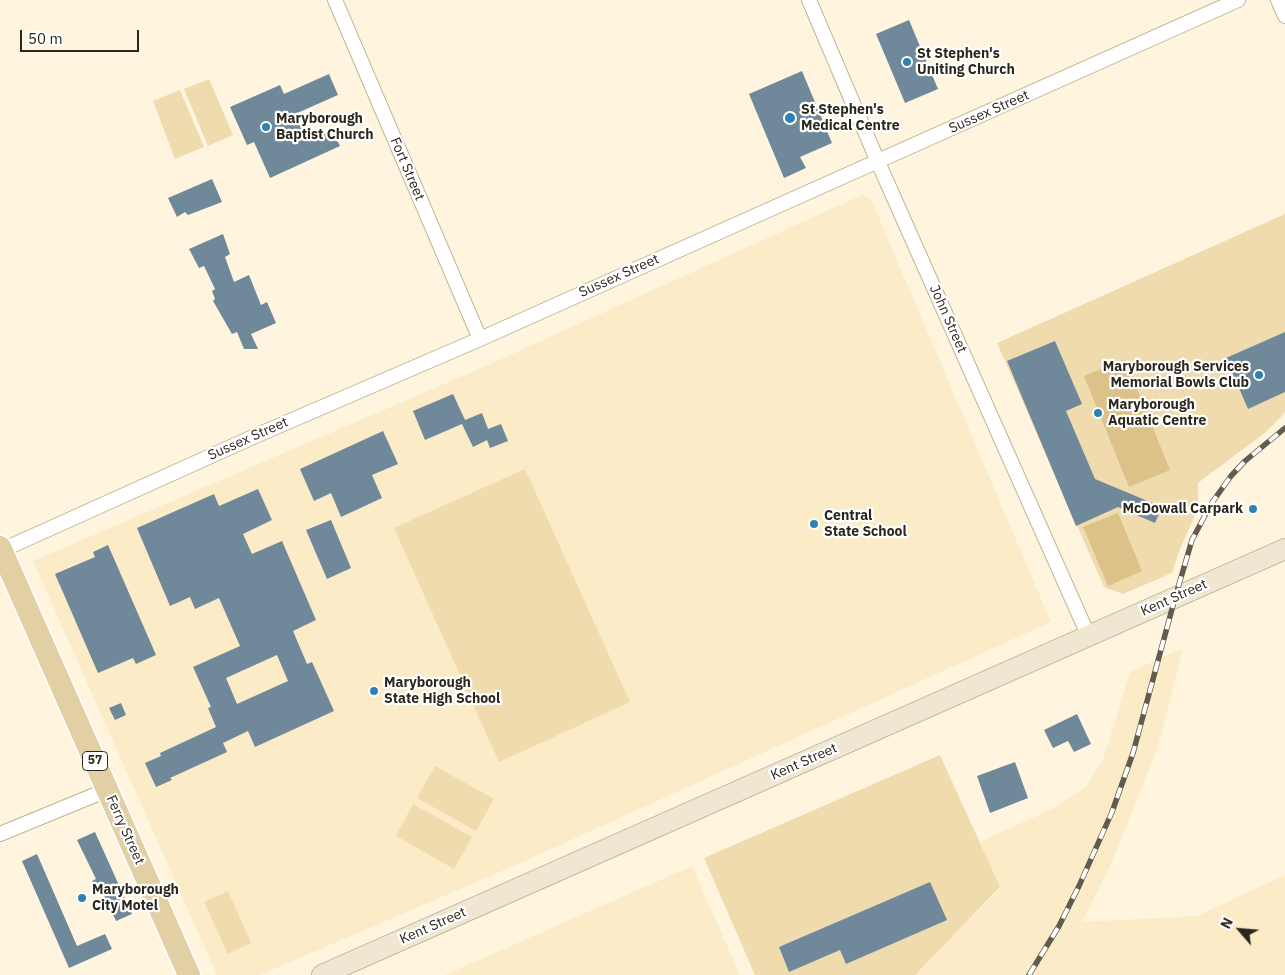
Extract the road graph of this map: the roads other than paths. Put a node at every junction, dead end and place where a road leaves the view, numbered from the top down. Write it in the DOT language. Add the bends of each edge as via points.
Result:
graph roads {
  1 [pos="335,0"];
  2 [pos="809,0"];
  3 [pos="1238,0"];
  4 [pos="1278,0"];
  5 [pos="1285,16"];
  6 [pos="878,162"];
  7 [pos="480,339"];
  8 [pos="1285,549"];
  9 [pos="0,550"];
  10 [pos="1089,637"];
  11 [pos="107,790"];
  12 [pos="0,834"];
  13 [pos="189,975"];
  14 [pos="322,975"];
  1 -- 7 [label="street, Fort Street"];
  2 -- 6 [label="street, John Street"];
  3 -- 6 [label="street, Sussex Street"];
  4 -- 5 [label="street"];
  6 -- 7 [label="street, Sussex Street"];
  6 -- 10 [label="street, John Street"];
  7 -- 9 [label="street, Sussex Street"];
  8 -- 10 [label="main road, Kent Street"];
  9 -- 11 [label="main road, Ferry Street / 57"];
  10 -- 14 [label="main road, Kent Street"];
  11 -- 12 [label="street"];
  11 -- 13 [label="main road, Ferry Street / 57"];
}
